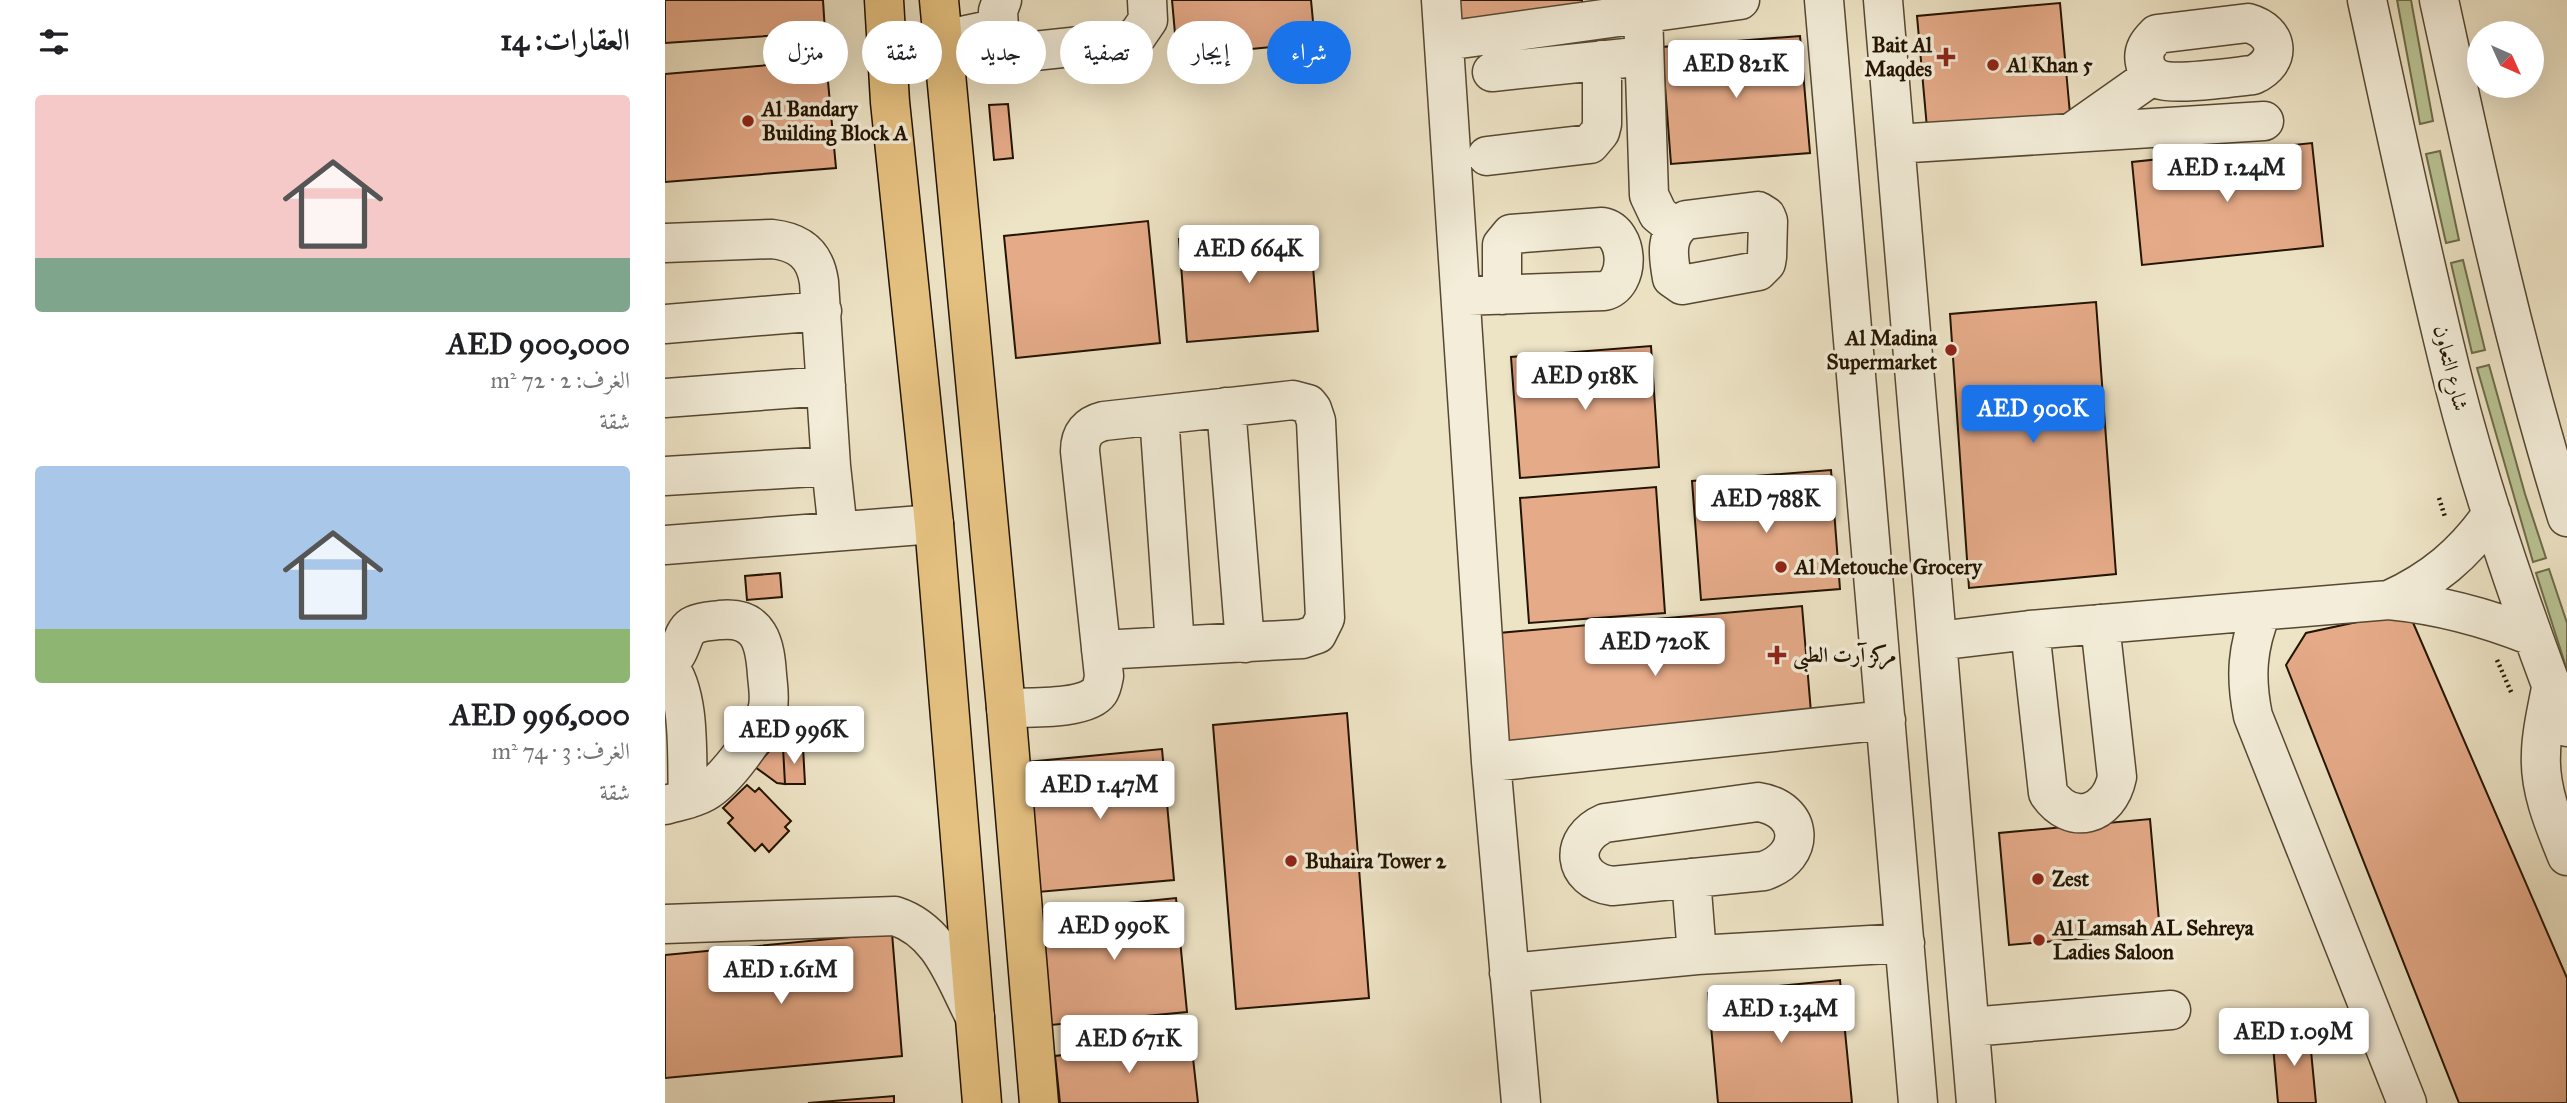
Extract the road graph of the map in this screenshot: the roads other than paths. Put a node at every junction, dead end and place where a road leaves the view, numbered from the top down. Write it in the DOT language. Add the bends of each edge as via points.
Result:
graph roads {
  1 [pos="884,0"];
  2 [pos="939,0"];
  3 [pos="1147,0"];
  4 [pos="1441,0"];
  5 [pos="1740,0"];
  6 [pos="1824,0"];
  7 [pos="1883,0"];
  8 [pos="2367,0"];
  9 [pos="2439,0"];
  10 [pos="1643,12"];
  11 [pos="1000,14"];
  12 [pos="941,21"];
  13 [pos="942,40"];
  14 [pos="1445,41"];
  15 [pos="1644,56"];
  16 [pos="1602,60"];
  17 [pos="1492,72"];
  18 [pos="2152,76"];
  19 [pos="2264,121"];
  20 [pos="2070,133"];
  21 [pos="1895,144"];
  22 [pos="1487,156"];
  23 [pos="1675,228"];
  24 [pos="665,243"];
  25 [pos="1502,295"];
  26 [pos="1461,296"];
  27 [pos="821,311"];
  28 [pos="665,324"];
  29 [pos="826,386"];
  30 [pos="665,398"];
  31 [pos="1226,407"];
  32 [pos="1159,415"];
  33 [pos="831,466"];
  34 [pos="665,476"];
  35 [pos="2492,514"];
  36 [pos="2567,517"];
  37 [pos="934,524"];
  38 [pos="838,531"];
  39 [pos="665,545"];
  40 [pos="2389,600"];
  41 [pos="2262,611"];
  42 [pos="2100,624"];
  43 [pos="2030,630"];
  44 [pos="2532,636"];
  45 [pos="1937,641"];
  46 [pos="1245,643"];
  47 [pos="1175,646"];
  48 [pos="1101,650"];
  49 [pos="666,666"];
  50 [pos="2551,686"];
  51 [pos="1006,708"];
  52 [pos="1886,720"];
  53 [pos="2567,727"];
  54 [pos="1491,762"];
  55 [pos="676,802"];
  56 [pos="2567,856"];
  57 [pos="1691,878"];
  58 [pos="665,924"];
  59 [pos="1905,943"];
  60 [pos="1697,955"];
  61 [pos="1509,973"];
  62 [pos="2171,1010"];
  63 [pos="975,1017"];
  64 [pos="1970,1027"];
  65 [pos="982,1103"];
  66 [pos="1039,1103"];
  67 [pos="1521,1103"];
  68 [pos="1918,1103"];
  69 [pos="1976,1103"];
  70 [pos="2407,1103"];
  1 -- 37 [label="main road" via="890,102"];
  2 -- 12 [label="main road"];
  3 -- 11 [label="street" via="1148,20 1128,41 1024,50 1008,42"];
  4 -- 14 [label="street"];
  5 -- 10 [label="street"];
  6 -- 52 [label="street"];
  7 -- 21 [label="street"];
  8 -- 35 [label="street, شارع التعاون" via="2423,255"];
  9 -- 36 [label="street" via="2489,230"];
  10 -- 14 [label="street"];
  10 -- 15 [label="street"];
  11 -- 13 [label="street"];
  13 -- 51 [label="main road"];
  14 -- 26 [label="street"];
  15 -- 16 [label="street"];
  15 -- 23 [label="street" via="1649,195 1658,214"];
  16 -- 17 [label="street"];
  16 -- 22 [label="street" via="1602,124 1590,144"];
  18 -- 20 [label="street"];
  19 -- 20 [label="street"];
  20 -- 21 [label="street"];
  21 -- 45 [label="street"];
  24 -- 27 [label="street" via="786,240 799,246 817,268"];
  25 -- 26 [label="street"];
  26 -- 54 [label="street"];
  27 -- 28 [label="street"];
  27 -- 29 [label="street"];
  29 -- 30 [label="street"];
  29 -- 33 [label="street"];
  31 -- 32 [label="street"];
  31 -- 46 [label="street"];
  31 -- 46 [label="street" via="1301,400 1313,409 1316,421 1325,618 1310,638"];
  32 -- 47 [label="street"];
  32 -- 48 [label="street" via="1095,423 1080,443"];
  33 -- 34 [label="street"];
  33 -- 38 [label="street"];
  35 -- 40 [label="street" via="2458,557"];
  35 -- 44 [label="street, شارع التعاون"];
  37 -- 38 [label="street"];
  37 -- 63 [label="main road"];
  38 -- 39 [label="street"];
  40 -- 41 [label="street"];
  40 -- 44 [label="street" via="2448,608"];
  41 -- 42 [label="street"];
  41 -- 70 [label="street" via="2247,662 2253,716"];
  42 -- 43 [label="street"];
  42 -- 43 [label="street" via="2117,777 2109,800 2089,813 2065,810 2048,793"];
  43 -- 45 [label="street"];
  44 -- 50 [label="street, شارع التعاون"];
  45 -- 64 [label="street"];
  46 -- 47 [label="street"];
  47 -- 48 [label="street"];
  48 -- 51 [label="street" via="1104,676 1093,698 1078,704"];
  49 -- 55 [label="street" via="682,692"];
  49 -- 55 [label="street" via="679,654 690,627 729,619 740,620 758,634 766,655 769,704 762,724 723,777 707,791"];
  50 -- 53 [label="street, شارع التعاون"];
  50 -- 56 [label="street" via="2540,755 2546,796"];
  51 -- 66 [label="main road"];
  52 -- 54 [label="street"];
  52 -- 59 [label="street"];
  54 -- 61 [label="street"];
  57 -- 57 [label="street" via="1777,866 1793,846 1791,820 1783,810 1758,802 1605,823 1585,835 1580,846 1583,869 1600,884"];
  57 -- 60 [label="street"];
  58 -- 63 [label="street" via="895,916 934,940"];
  59 -- 60 [label="street"];
  59 -- 68 [label="street"];
  60 -- 61 [label="street"];
  61 -- 67 [label="street"];
  62 -- 64 [label="street"];
  63 -- 65 [label="main road"];
  64 -- 69 [label="street"];
}
